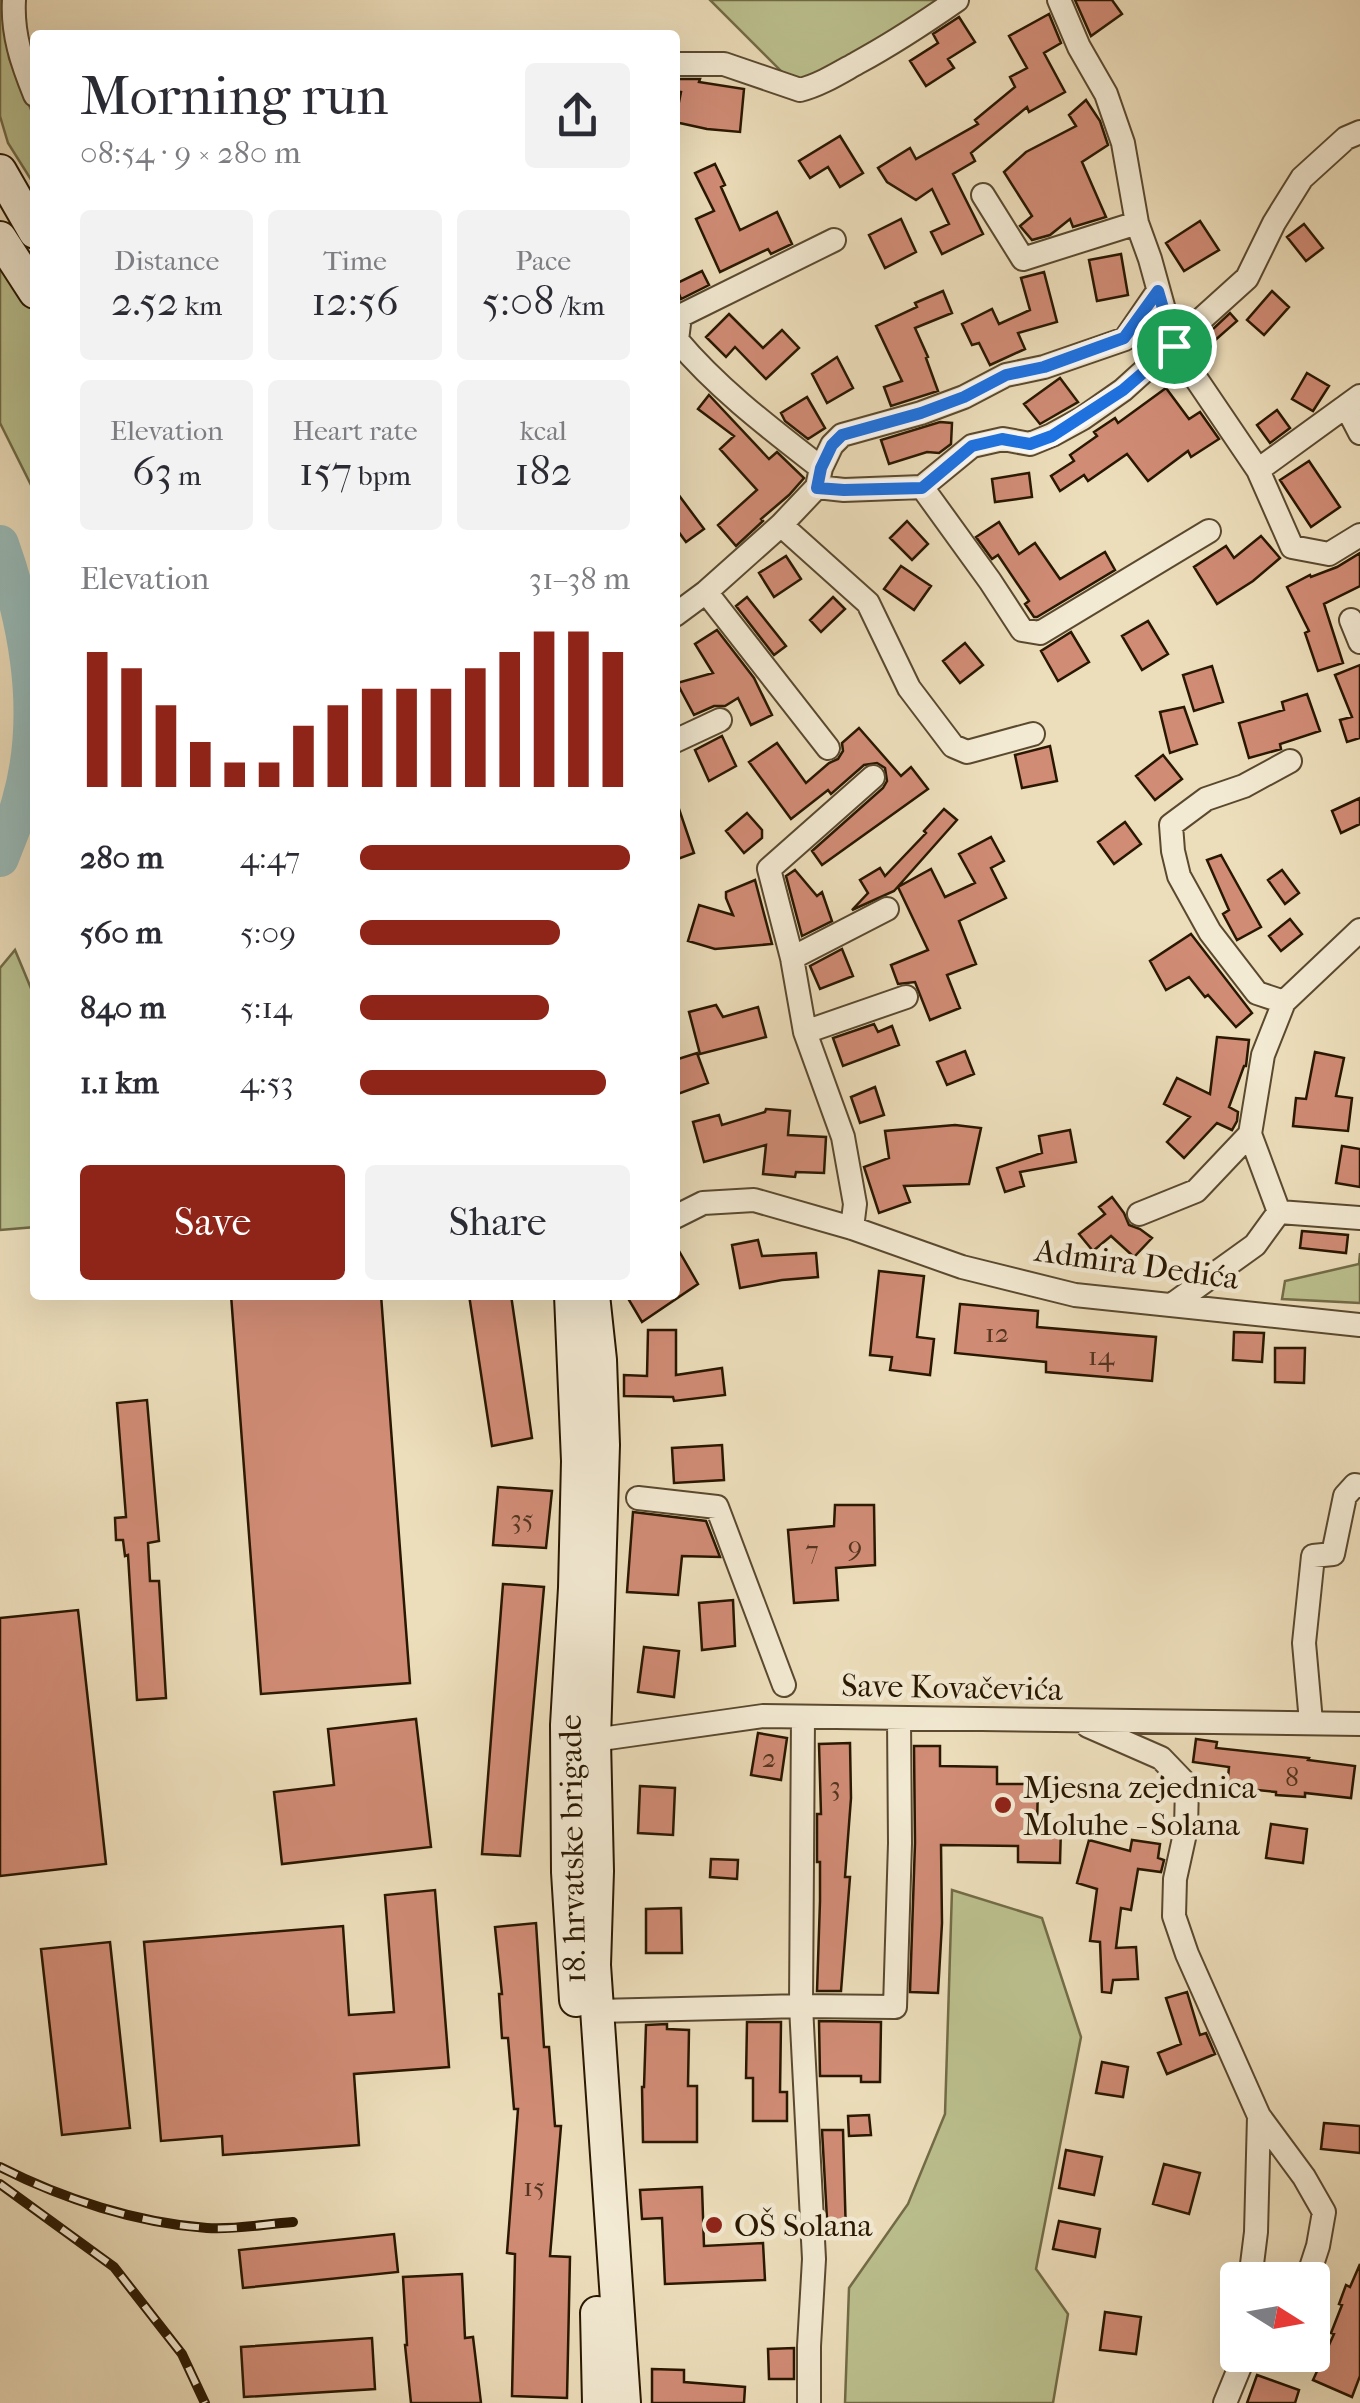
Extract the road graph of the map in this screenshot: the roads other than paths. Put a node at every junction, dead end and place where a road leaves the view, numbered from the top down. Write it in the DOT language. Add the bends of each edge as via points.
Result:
graph roads {
  1 [pos="14,0"];
  2 [pos="957,0"];
  3 [pos="1059,0"];
  4 [pos="680,64"];
  5 [pos="30,83"];
  6 [pos="1360,132"];
  7 [pos="0,170"];
  8 [pos="983,195"];
  9 [pos="30,223"];
  10 [pos="1137,224"];
  11 [pos="0,238"];
  12 [pos="834,240"];
  13 [pos="30,284"];
  14 [pos="1158,291"];
  15 [pos="680,316"];
  16 [pos="680,343"];
  17 [pos="1174,346"];
  18 [pos="1353,401"];
  19 [pos="1360,433"];
  20 [pos="1258,470"];
  21 [pos="819,478"];
  22 [pos="922,488"];
  23 [pos="782,525"];
  24 [pos="1209,532"];
  25 [pos="1360,534"];
  26 [pos="706,592"];
  27 [pos="680,611"];
  28 [pos="720,720"];
  29 [pos="1033,734"];
  30 [pos="680,740"];
  31 [pos="828,748"];
  32 [pos="1290,761"];
  33 [pos="874,777"];
  34 [pos="887,909"];
  35 [pos="1360,930"];
  36 [pos="792,958"];
  37 [pos="906,997"];
  38 [pos="1284,1002"];
  39 [pos="805,1032"];
  40 [pos="1250,1134"];
  41 [pos="1279,1212"];
  42 [pos="680,1214"];
  43 [pos="1139,1214"];
  44 [pos="1360,1218"];
  45 [pos="852,1228"];
  46 [pos="571,1300"];
  47 [pos="594,1300"];
  48 [pos="1173,1304"];
  49 [pos="1360,1325"];
  50 [pos="1360,1486"];
  51 [pos="638,1498"];
  52 [pos="784,1685"];
  53 [pos="803,1718"];
  54 [pos="899,1718"];
  55 [pos="1075,1720"];
  56 [pos="1311,1722"];
  57 [pos="1360,1724"];
  58 [pos="594,1740"];
  59 [pos="801,2006"];
  60 [pos="597,2011"];
  61 [pos="1260,2116"];
  62 [pos="1252,2262"];
  63 [pos="1313,2262"];
  64 [pos="1238,2372"];
  65 [pos="600,2403"];
  66 [pos="624,2403"];
  67 [pos="809,2403"];
  68 [pos="1225,2403"];
  1 -- 5 [label="street" via="20,58"];
  2 -- 4 [label="street" via="908,34 800,90 724,64"];
  3 -- 10 [label="street" via="1106,94 1123,143"];
  6 -- 17 [label="street" via="1302,178 1246,278"];
  7 -- 9 [label="main road"];
  8 -- 10 [label="street" via="1024,260"];
  10 -- 14 [label="street"];
  11 -- 13 [label="main road"];
  12 -- 15 [label="street"];
  14 -- 17 [label="street"];
  14 -- 21 [label="street" via="1124,338 842,435"];
  16 -- 21 [label="street"];
  17 -- 20 [label="street"];
  17 -- 22 [label="street" via="1123,390 1052,436 1030,444 1002,439 972,446"];
  18 -- 19 [label="street"];
  18 -- 20 [label="street"];
  20 -- 25 [label="street" via="1292,547 1328,554"];
  21 -- 22 [label="street" via="844,490"];
  21 -- 23 [label="street"];
  22 -- 24 [label="street" via="1022,630 1040,633"];
  23 -- 26 [label="street"];
  23 -- 29 [label="street" via="868,603 909,688 953,746 967,752"];
  26 -- 27 [label="street"];
  26 -- 31 [label="street"];
  28 -- 30 [label="street"];
  32 -- 38 [label="street" via="1206,799 1171,825 1179,876 1210,932 1257,993"];
  33 -- 36 [label="street" via="769,869"];
  34 -- 36 [label="street"];
  35 -- 38 [label="street"];
  36 -- 39 [label="street"];
  37 -- 39 [label="street"];
  38 -- 40 [label="street" via="1263,1055"];
  39 -- 45 [label="street" via="843,1136 855,1204"];
  40 -- 41 [label="street"];
  40 -- 43 [label="street" via="1196,1191"];
  41 -- 44 [label="street"];
  41 -- 48 [label="street" via="1255,1245"];
  42 -- 45 [label="street, Admira Dedića" via="703,1203 754,1200"];
  45 -- 48 [label="street, Admira Dedića" via="1075,1295"];
  46 -- 65 [label="main road, 18. hrvatske brigade" via="578,1462 568,1872"];
  47 -- 58 [label="main road, 18. hrvatske brigade" via="603,1445"];
  48 -- 49 [label="street, Admira Dedića"];
  50 -- 56 [label="street" via="1344,1496 1333,1554 1313,1556 1304,1644"];
  51 -- 52 [label="street" via="717,1507"];
  53 -- 54 [label="street, Save Kovačevića"];
  53 -- 58 [label="street, Save Kovačevića" via="763,1716"];
  53 -- 59 [label="street"];
  54 -- 55 [label="street, Save Kovačevića"];
  54 -- 59 [label="street, 18. hrvatske brigade" via="894,2007"];
  55 -- 56 [label="street, Save Kovačevića"];
  55 -- 61 [label="street" via="1161,1758 1187,1785 1174,1916"];
  56 -- 57 [label="street, Save Kovačevića"];
  58 -- 60 [label="main road, 18. hrvatske brigade"];
  59 -- 60 [label="street, 18. hrvatske brigade"];
  59 -- 67 [label="street" via="814,2258"];
  60 -- 66 [label="main road, 18. hrvatske brigade"];
  61 -- 62 [label="street"];
  61 -- 63 [label="street" via="1324,2212"];
  64 -- 68 [label="street"];
}
